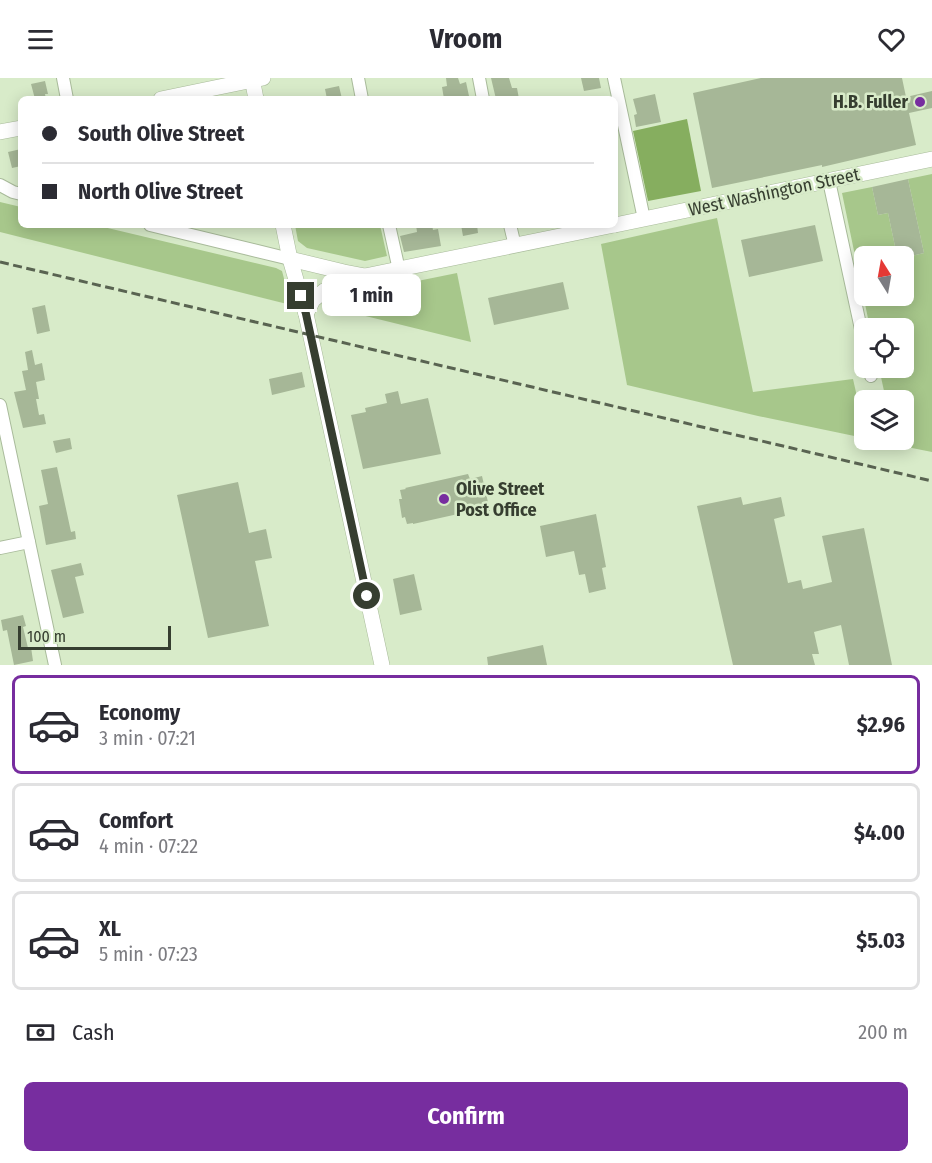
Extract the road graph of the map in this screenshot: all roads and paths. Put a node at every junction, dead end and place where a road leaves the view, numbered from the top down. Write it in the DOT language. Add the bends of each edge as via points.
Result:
graph roads {
  1 [pos="63,78"];
  2 [pos="358,78"];
  3 [pos="479,78"];
  4 [pos="614,78"];
  5 [pos="256,79"];
  6 [pos="66,96"];
  7 [pos="175,96"];
  8 [pos="256,96"];
  9 [pos="361,96"];
  10 [pos="482,96"];
  11 [pos="618,96"];
  12 [pos="618,97"];
  13 [pos="18,129"];
  14 [pos="0,132"];
  15 [pos="932,159"];
  16 [pos="828,181"];
  17 [pos="0,185"];
  18 [pos="18,193"];
  19 [pos="644,219"];
  20 [pos="618,224"];
  21 [pos="162,228"];
  22 [pos="284,228"];
  23 [pos="390,228"];
  24 [pos="511,228"];
  25 [pos="601,228"];
  26 [pos="515,246"];
  27 [pos="290,259"];
  28 [pos="399,270"];
  29 [pos="365,276"];
  30 [pos="858,318"];
  31 [pos="307,321"];
  32 [pos="1,412"];
  33 [pos="29,543"];
  34 [pos="0,549"];
  35 [pos="55,665"];
  36 [pos="382,665"];
  1 -- 6 [label="street"];
  2 -- 9 [label="street"];
  3 -- 10 [label="street"];
  4 -- 11 [label="street"];
  5 -- 7 [label="street"];
  5 -- 8 [label="street"];
  12 -- 19 [label="street"];
  13 -- 14 [label="street"];
  15 -- 16 [label="street, West Washington Street"];
  16 -- 19 [label="street, West Washington Street"];
  16 -- 30 [label="street"];
  17 -- 18 [label="street"];
  19 -- 20 [label="street, West Washington Street"];
  21 -- 27 [label="street, West Washington Street"];
  22 -- 27 [label="street"];
  23 -- 28 [label="street"];
  24 -- 26 [label="street"];
  25 -- 26 [label="street, West Washington Street"];
  26 -- 28 [label="street, West Washington Street"];
  27 -- 29 [label="street, West Washington Street"];
  27 -- 31 [label="street"];
  28 -- 29 [label="street, West Washington Street"];
  29 -- 31 [label="street" via="324,291 313,300"];
  31 -- 36 [label="street"];
  32 -- 33 [label="street"];
  33 -- 34 [label="street"];
  33 -- 35 [label="street"];
}
